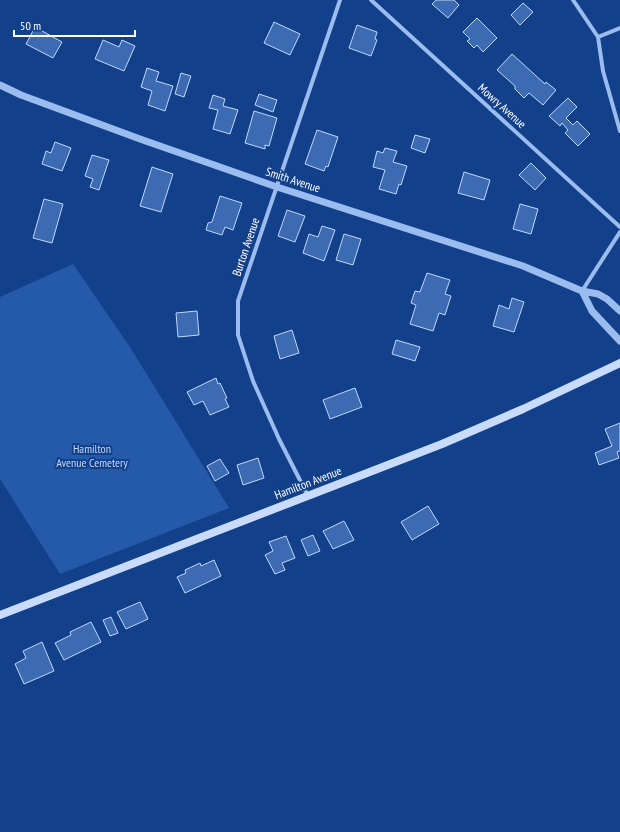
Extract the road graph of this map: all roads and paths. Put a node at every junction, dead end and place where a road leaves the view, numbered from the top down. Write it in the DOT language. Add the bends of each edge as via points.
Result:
graph roads {
  1 [pos="340,0"];
  2 [pos="370,0"];
  3 [pos="573,0"];
  4 [pos="620,28"];
  5 [pos="598,37"];
  6 [pos="0,84"];
  7 [pos="620,131"];
  8 [pos="277,187"];
  9 [pos="620,227"];
  10 [pos="620,232"];
  11 [pos="582,291"];
  12 [pos="620,311"];
  13 [pos="620,341"];
  14 [pos="620,363"];
  15 [pos="308,496"];
  16 [pos="0,615"];
  1 -- 8 [label="street, Burton Avenue"];
  2 -- 9 [label="street, Mowry Avenue"];
  3 -- 5 [label="street"];
  4 -- 5 [label="street"];
  5 -- 7 [label="street" via="603,71"];
  6 -- 8 [label="street, Smith Avenue" via="21,95"];
  8 -- 11 [label="street, Smith Avenue" via="523,266"];
  8 -- 15 [label="street, Burton Avenue" via="238,301 238,335 253,381"];
  10 -- 11 [label="street"];
  11 -- 12 [label="street, Smith Avenue" via="607,299"];
  11 -- 13 [label="street" via="592,311"];
  14 -- 15 [label="main road, Hamilton Avenue" via="523,409"];
  15 -- 16 [label="main road, Hamilton Avenue"];
}
